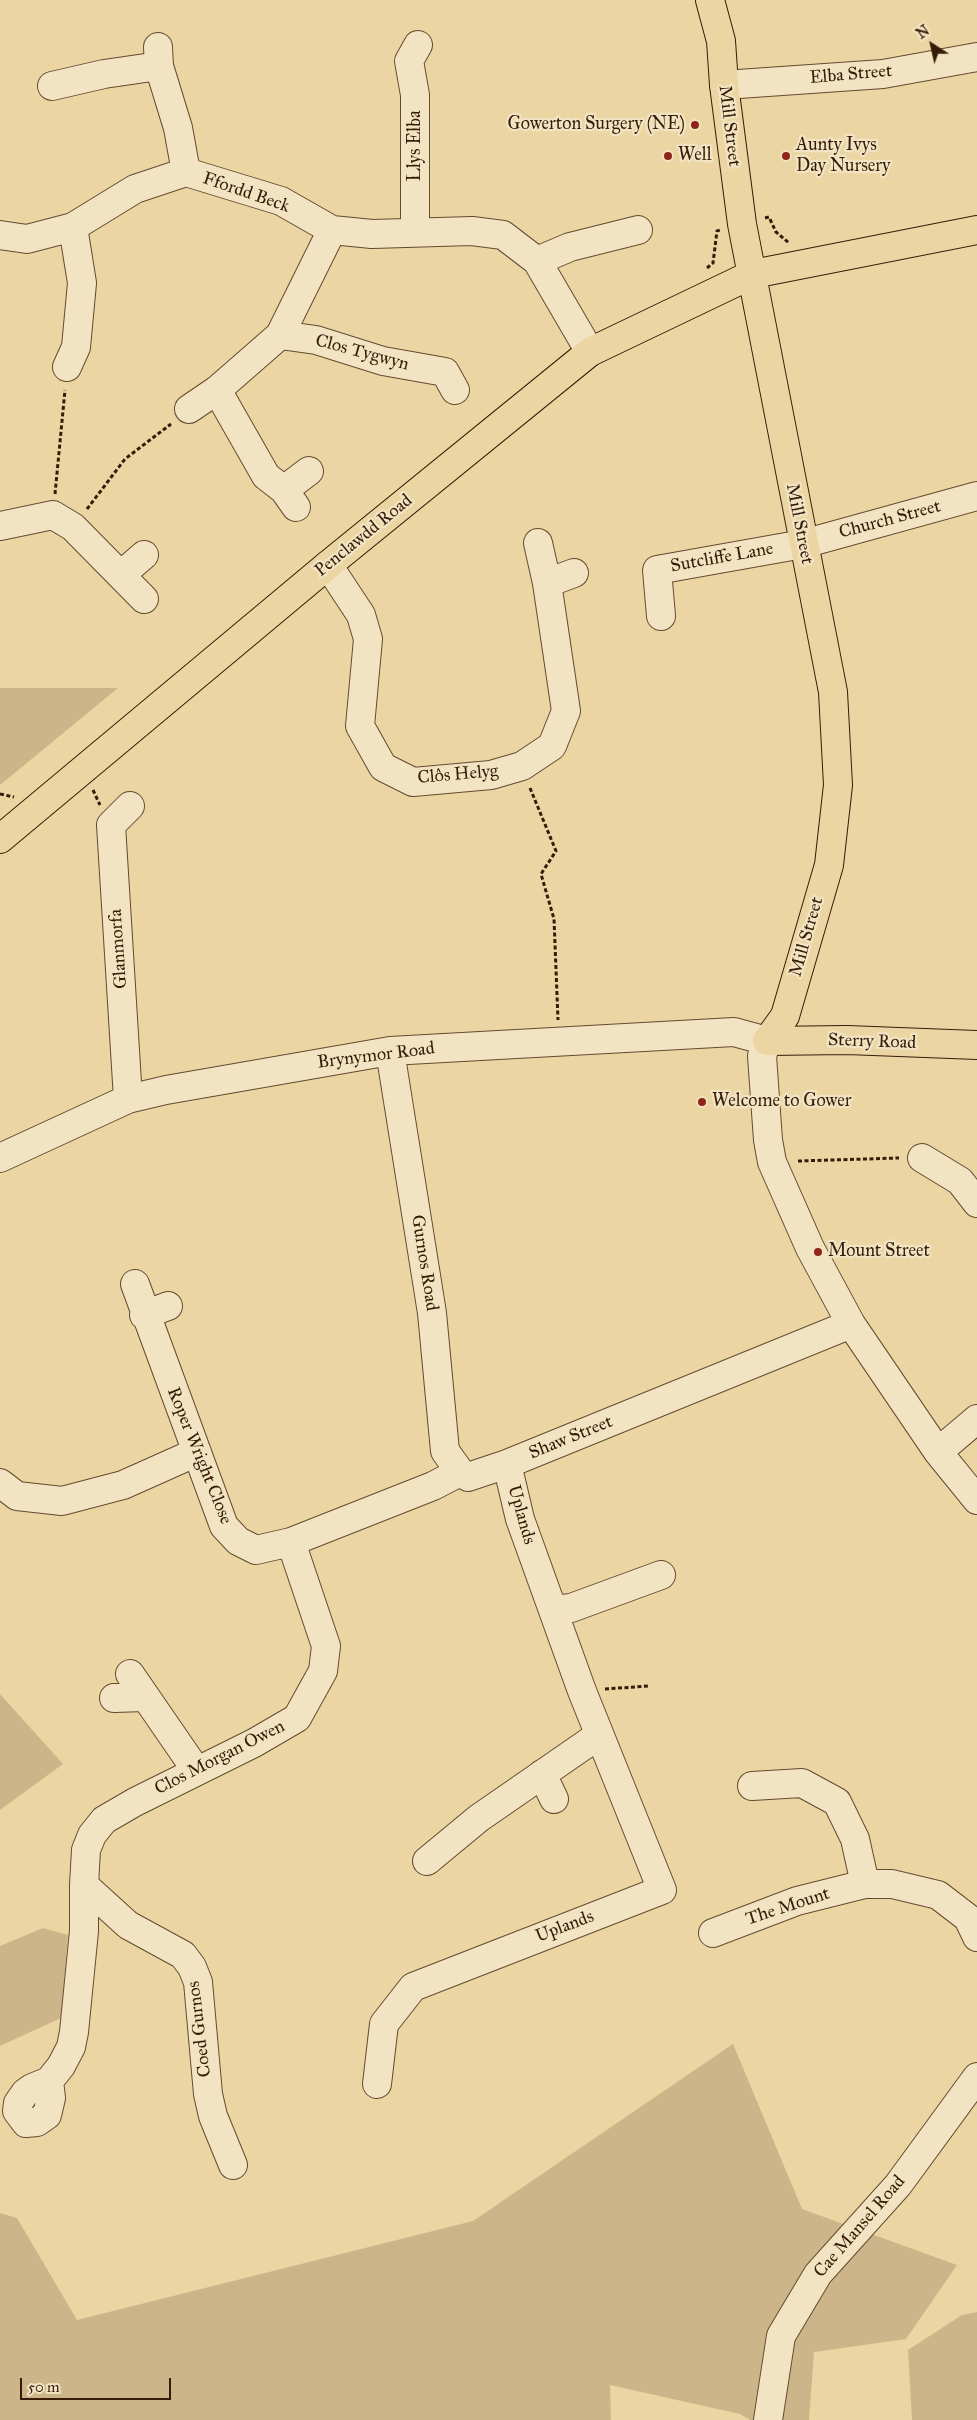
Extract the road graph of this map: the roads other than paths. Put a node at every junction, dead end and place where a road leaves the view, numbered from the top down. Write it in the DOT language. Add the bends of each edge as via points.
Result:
graph roads {
  1 [pos="710,0"];
  2 [pos="406,54"];
  3 [pos="977,57"];
  4 [pos="48,83"];
  5 [pos="724,84"];
  6 [pos="186,172"];
  7 [pos="73,227"];
  8 [pos="332,230"];
  9 [pos="638,230"];
  10 [pos="977,230"];
  11 [pos="415,231"];
  12 [pos="0,235"];
  13 [pos="537,261"];
  14 [pos="753,274"];
  15 [pos="280,335"];
  16 [pos="590,352"];
  17 [pos="78,356"];
  18 [pos="453,373"];
  19 [pos="217,390"];
  20 [pos="189,410"];
  21 [pos="309,471"];
  22 [pos="977,496"];
  23 [pos="0,526"];
  24 [pos="538,543"];
  25 [pos="803,544"];
  26 [pos="144,555"];
  27 [pos="328,565"];
  28 [pos="574,573"];
  29 [pos="122,574"];
  30 [pos="547,583"];
  31 [pos="144,598"];
  32 [pos="661,616"];
  33 [pos="130,806"];
  34 [pos="0,839"];
  35 [pos="767,1041"];
  36 [pos="977,1046"];
  37 [pos="390,1051"];
  38 [pos="128,1099"];
  39 [pos="2,1152"];
  40 [pos="922,1158"];
  41 [pos="977,1203"];
  42 [pos="135,1284"];
  43 [pos="851,1324"];
  44 [pos="977,1419"];
  45 [pos="196,1452"];
  46 [pos="938,1452"];
  47 [pos="507,1464"];
  48 [pos="460,1472"];
  49 [pos="0,1482"];
  50 [pos="977,1500"];
  51 [pos="291,1542"];
  52 [pos="661,1575"];
  53 [pos="553,1610"];
  54 [pos="130,1674"];
  55 [pos="145,1696"];
  56 [pos="114,1698"];
  57 [pos="599,1735"];
  58 [pos="196,1770"];
  59 [pos="542,1774"];
  60 [pos="752,1786"];
  61 [pos="554,1799"];
  62 [pos="427,1860"];
  63 [pos="865,1884"];
  64 [pos="84,1885"];
  65 [pos="713,1933"];
  66 [pos="977,1937"];
  67 [pos="977,2077"];
  68 [pos="49,2081"];
  69 [pos="376,2084"];
  70 [pos="233,2164"];
  71 [pos="768,2420"];
  1 -- 5 [label="main road, Mill Street" via="721,42"];
  2 -- 11 [label="street, Llys Elba" via="415,95"];
  3 -- 5 [label="street, Elba Street" via="883,74"];
  4 -- 6 [label="street" via="104,74 159,56"];
  5 -- 14 [label="main road, Mill Street" via="742,224"];
  6 -- 7 [label="street, Ffordd Beck" via="135,189"];
  6 -- 8 [label="street, Ffordd Beck" via="281,201"];
  7 -- 12 [label="street, Ffordd Beck" via="27,239"];
  7 -- 17 [label="street" via="82,283"];
  8 -- 11 [label="street, Ffordd Beck" via="372,234"];
  8 -- 15 [label="street"];
  9 -- 13 [label="street" via="570,247"];
  10 -- 14 [label="main road, Penclawdd Road"];
  11 -- 13 [label="street, Ffordd Beck" via="472,231 503,235"];
  13 -- 16 [label="street, Ffordd Beck"];
  14 -- 16 [label="main road, Penclawdd Road"];
  14 -- 25 [label="main road, Mill Street"];
  15 -- 18 [label="street, Clos Tygwyn" via="316,340 383,361"];
  15 -- 19 [label="street"];
  16 -- 27 [label="main road, Penclawdd Road"];
  19 -- 20 [label="street"];
  19 -- 21 [label="street" via="266,476 290,498"];
  22 -- 25 [label="street, Church Street"];
  23 -- 29 [label="street" via="63,521"];
  24 -- 30 [label="street, Clôs Helyg"];
  25 -- 32 [label="street, Sutcliffe Lane" via="657,570"];
  25 -- 35 [label="main road, Mill Street" via="833,692 838,785 829,865 785,1016"];
  26 -- 29 [label="street"];
  27 -- 30 [label="street, Clôs Helyg" via="361,615 368,639 360,726 383,767 414,782 490,775 522,766 552,746 566,711"];
  27 -- 34 [label="main road, Penclawdd Road"];
  28 -- 30 [label="street"];
  29 -- 31 [label="street"];
  33 -- 38 [label="street, Glanmorfa" via="111,825"];
  35 -- 36 [label="main road, Sterry Road" via="847,1040"];
  35 -- 37 [label="street, Brynymor Road" via="734,1032"];
  35 -- 43 [label="street" via="762,1056 772,1162 810,1248"];
  37 -- 38 [label="street, Brynymor Road"];
  37 -- 48 [label="street, Gurnos Road" via="432,1312 444,1451"];
  38 -- 39 [label="street, Brynymor Road"];
  40 -- 41 [label="street" via="960,1181"];
  42 -- 45 [label="street, Roper Wright Close" via="156,1310"];
  43 -- 46 [label="street"];
  43 -- 47 [label="street, Shaw Street"];
  44 -- 46 [label="street"];
  45 -- 49 [label="street" via="123,1485 62,1500 17,1496"];
  45 -- 51 [label="street, Roper Wright Close" via="224,1526 238,1541 256,1550"];
  46 -- 50 [label="street"];
  47 -- 48 [label="street, Shaw Street" via="468,1477"];
  47 -- 53 [label="street, Uplands" via="520,1520"];
  48 -- 51 [label="street, Shaw Street" via="433,1486"];
  51 -- 58 [label="street, Clos Morgan Owen" via="326,1646 323,1671 297,1718 254,1743"];
  52 -- 53 [label="street" via="571,1608"];
  53 -- 57 [label="street, Uplands"];
  54 -- 55 [label="street"];
  55 -- 56 [label="street"];
  55 -- 58 [label="street"];
  57 -- 59 [label="street"];
  57 -- 69 [label="street, Uplands" via="662,1890 413,1987 384,2024"];
  58 -- 64 [label="street, Clos Morgan Owen" via="104,1820 92,1835 86,1850"];
  59 -- 61 [label="street"];
  59 -- 62 [label="street"];
  60 -- 63 [label="street" via="802,1783 838,1802 855,1839"];
  63 -- 65 [label="street, The Mount" via="797,1901"];
  63 -- 66 [label="street, The Mount" via="892,1884 938,1895 968,1918"];
  64 -- 68 [label="street" via="84,1931 74,2032 71,2047"];
  64 -- 70 [label="street, Coed Gurnos" via="128,1924 183,1954 192,1967 198,1982 208,2094 213,2116"];
  67 -- 71 [label="street, Cae Mansel Road" via="898,2185 818,2274 781,2336"];
}
